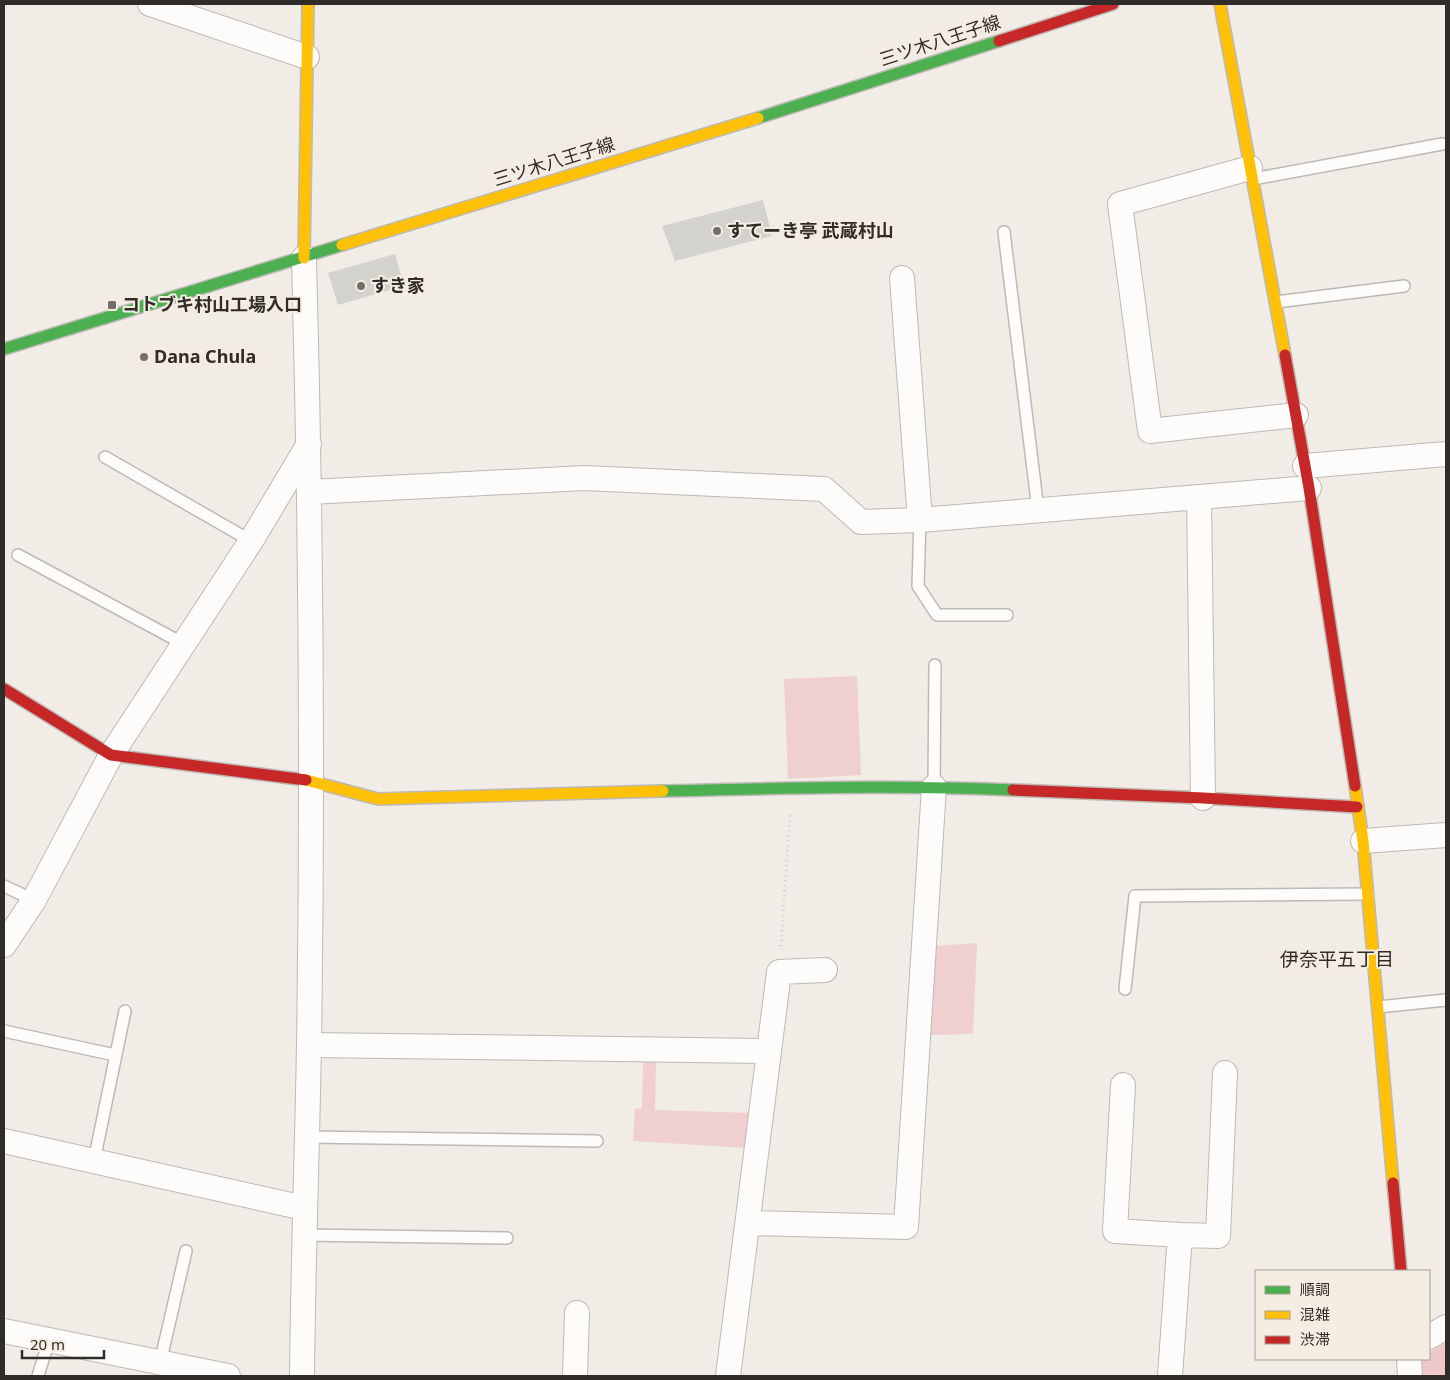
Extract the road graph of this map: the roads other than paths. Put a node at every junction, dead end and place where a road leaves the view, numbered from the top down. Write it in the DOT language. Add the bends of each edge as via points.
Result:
graph roads {
  1 [pos="150,4"];
  2 [pos="308,4"];
  3 [pos="1113,4"];
  4 [pos="1220,4"];
  5 [pos="307,57"];
  6 [pos="1442,144"];
  7 [pos="1252,174"];
  8 [pos="1004,232"];
  9 [pos="304,258"];
  10 [pos="902,278"];
  11 [pos="1404,286"];
  12 [pos="1276,302"];
  13 [pos="4,349"];
  14 [pos="1296,416"];
  15 [pos="309,444"];
  16 [pos="1446,454"];
  17 [pos="105,457"];
  18 [pos="1307,477"];
  19 [pos="310,492"];
  20 [pos="1199,497"];
  21 [pos="1038,510"];
  22 [pos="920,520"];
  23 [pos="251,541"];
  24 [pos="18,556"];
  25 [pos="1007,615"];
  26 [pos="184,644"];
  27 [pos="935,665"];
  28 [pos="4,689"];
  29 [pos="111,755"];
  30 [pos="310,781"];
  31 [pos="934,787"];
  32 [pos="1203,798"];
  33 [pos="1357,807"];
  34 [pos="1446,835"];
  35 [pos="1363,841"];
  36 [pos="4,886"];
  37 [pos="1368,894"];
  38 [pos="34,900"];
  39 [pos="4,945"];
  40 [pos="825,970"];
  41 [pos="1125,990"];
  42 [pos="1446,1000"];
  43 [pos="1378,1007"];
  44 [pos="125,1011"];
  45 [pos="4,1031"];
  46 [pos="309,1045"];
  47 [pos="769,1050"];
  48 [pos="115,1055"];
  49 [pos="1225,1073"];
  50 [pos="1123,1085"];
  51 [pos="306,1137"];
  52 [pos="4,1141"];
  53 [pos="597,1141"];
  54 [pos="94,1161"];
  55 [pos="304,1208"];
  56 [pos="748,1222"];
  57 [pos="303,1235"];
  58 [pos="1180,1236"];
  59 [pos="507,1238"];
  60 [pos="186,1252"];
  61 [pos="1401,1270"];
  62 [pos="577,1313"];
  63 [pos="1446,1327"];
  64 [pos="4,1330"];
  65 [pos="1430,1335"];
  66 [pos="49,1340"];
  67 [pos="1409,1360"];
  68 [pos="160,1363"];
  69 [pos="38,1376"];
  70 [pos="228,1376"];
  71 [pos="302,1376"];
  72 [pos="576,1376"];
  73 [pos="728,1376"];
  74 [pos="1170,1376"];
  75 [pos="1410,1376"];
  1 -- 5 [label="street"];
  2 -- 5 [label="street"];
  3 -- 9 [label="street, 三ツ木八王子線" via="836,94"];
  4 -- 7 [label="street"];
  5 -- 9 [label="street"];
  6 -- 7 [label="lane"];
  7 -- 12 [label="street"];
  7 -- 14 [label="street" via="1120,204 1150,431"];
  8 -- 21 [label="lane"];
  9 -- 13 [label="street, 三ツ木八王子線"];
  9 -- 15 [label="street"];
  10 -- 22 [label="street"];
  11 -- 12 [label="lane"];
  12 -- 14 [label="street"];
  14 -- 18 [label="street"];
  15 -- 19 [label="street"];
  15 -- 23 [label="street"];
  16 -- 18 [label="street"];
  17 -- 23 [label="lane"];
  18 -- 20 [label="street"];
  18 -- 33 [label="street"];
  19 -- 22 [label="street" via="585,478 824,489 861,522"];
  19 -- 30 [label="street"];
  20 -- 21 [label="street"];
  20 -- 32 [label="street"];
  21 -- 22 [label="street"];
  22 -- 25 [label="lane" via="918,586 937,615"];
  23 -- 26 [label="street"];
  24 -- 26 [label="lane"];
  26 -- 29 [label="street"];
  27 -- 31 [label="lane"];
  28 -- 29 [label="street"];
  29 -- 30 [label="street"];
  29 -- 38 [label="street"];
  30 -- 31 [label="street" via="378,799"];
  30 -- 46 [label="street"];
  31 -- 32 [label="street"];
  31 -- 56 [label="street" via="906,1227"];
  32 -- 33 [label="street"];
  33 -- 35 [label="street"];
  34 -- 35 [label="street"];
  35 -- 37 [label="street"];
  36 -- 38 [label="lane"];
  37 -- 41 [label="lane" via="1134,896"];
  37 -- 43 [label="street"];
  38 -- 39 [label="street"];
  40 -- 47 [label="street" via="779,972"];
  42 -- 43 [label="lane"];
  43 -- 61 [label="street"];
  44 -- 48 [label="lane"];
  45 -- 48 [label="lane"];
  46 -- 47 [label="street"];
  46 -- 51 [label="street"];
  47 -- 56 [label="street"];
  48 -- 54 [label="lane"];
  49 -- 58 [label="street" via="1218,1236"];
  50 -- 58 [label="street" via="1115,1231"];
  51 -- 53 [label="lane"];
  51 -- 55 [label="street"];
  52 -- 54 [label="street"];
  54 -- 55 [label="street"];
  55 -- 57 [label="street"];
  56 -- 73 [label="street"];
  57 -- 59 [label="lane"];
  57 -- 71 [label="street"];
  58 -- 74 [label="street"];
  60 -- 68 [label="lane"];
  62 -- 72 [label="street"];
  63 -- 65 [label="street"];
  64 -- 66 [label="street"];
  66 -- 68 [label="street"];
  66 -- 69 [label="lane"];
  67 -- 75 [label="street"];
  68 -- 70 [label="street"];
}
